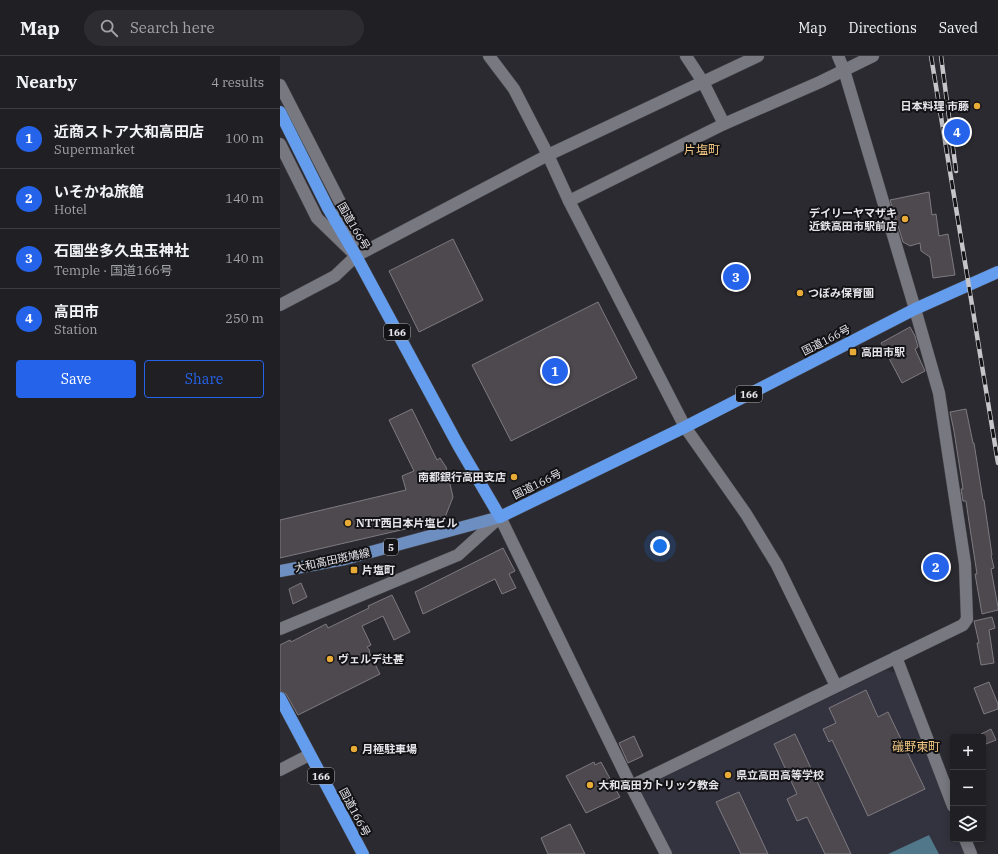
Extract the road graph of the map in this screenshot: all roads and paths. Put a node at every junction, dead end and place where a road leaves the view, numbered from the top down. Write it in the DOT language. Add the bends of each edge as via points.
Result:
graph roads {
  1 [pos="489,56"];
  2 [pos="686,56"];
  3 [pos="758,56"];
  4 [pos="838,56"];
  5 [pos="873,56"];
  6 [pos="844,70"];
  7 [pos="703,82"];
  8 [pos="280,85"];
  9 [pos="280,112"];
  10 [pos="724,124"];
  11 [pos="280,144"];
  12 [pos="548,155"];
  13 [pos="569,201"];
  14 [pos="356,256"];
  15 [pos="998,272"];
  16 [pos="280,305"];
  17 [pos="915,309"];
  18 [pos="685,427"];
  19 [pos="500,517"];
  20 [pos="280,571"];
  21 [pos="280,629"];
  22 [pos="896,657"];
  23 [pos="836,686"];
  24 [pos="280,698"];
  25 [pos="309,755"];
  26 [pos="280,770"];
  27 [pos="631,786"];
  28 [pos="950,798"];
  29 [pos="966,842"];
  30 [pos="363,854"];
  31 [pos="666,854"];
  32 [pos="971,854"];
  1 -- 12 [label="street" via="514,90"];
  2 -- 7 [label="street"];
  3 -- 7 [label="street"];
  4 -- 6 [label="street"];
  5 -- 6 [label="street"];
  6 -- 10 [label="street"];
  6 -- 17 [label="street"];
  7 -- 10 [label="street"];
  7 -- 12 [label="street"];
  8 -- 14 [label="street" via="341,204"];
  9 -- 14 [label="highway, 国道166号 / 166" via="328,208"];
  10 -- 13 [label="street"];
  11 -- 14 [label="street" via="317,218"];
  12 -- 13 [label="street"];
  12 -- 14 [label="street"];
  13 -- 18 [label="street"];
  14 -- 16 [label="street" via="336,276"];
  14 -- 19 [label="highway, 国道166号 / 166"];
  15 -- 17 [label="highway, 国道166号 / 166"];
  17 -- 18 [label="highway, 国道166号 / 166"];
  17 -- 22 [label="street" via="939,393 965,564 967,619 963,625"];
  18 -- 19 [label="highway, 国道166号 / 166"];
  18 -- 23 [label="street" via="746,514 776,565"];
  19 -- 20 [label="main road, 大和高田斑鳩線 / 5" via="344,559"];
  19 -- 21 [label="street" via="458,555"];
  19 -- 27 [label="street"];
  22 -- 23 [label="street"];
  22 -- 28 [label="street"];
  23 -- 27 [label="street"];
  24 -- 25 [label="highway, 国道166号 / 166"];
  25 -- 26 [label="street"];
  25 -- 30 [label="highway, 国道166号 / 166"];
  27 -- 31 [label="street"];
  29 -- 32 [label="street"];
}
